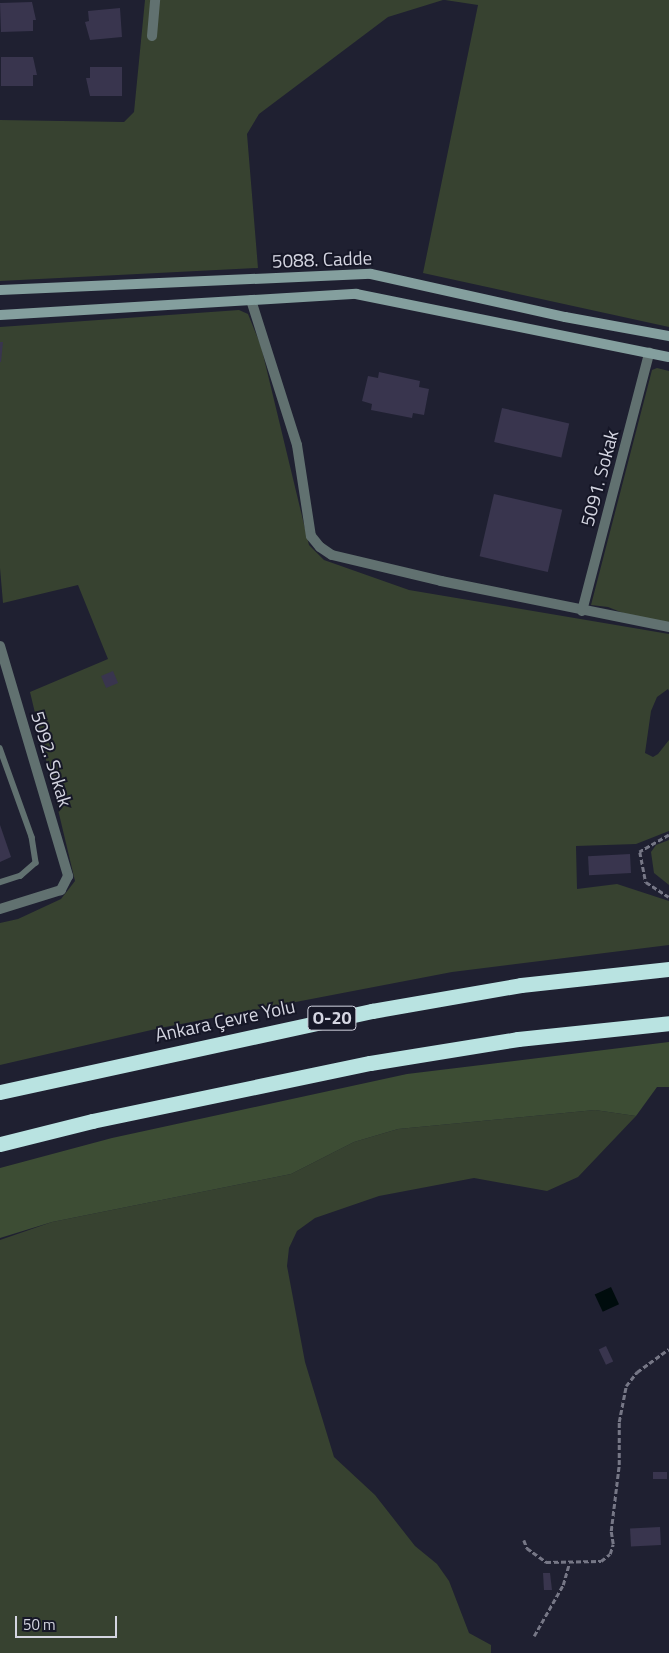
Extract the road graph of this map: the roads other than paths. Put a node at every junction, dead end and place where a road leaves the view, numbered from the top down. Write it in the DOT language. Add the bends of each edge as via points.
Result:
graph roads {
  1 [pos="155,0"];
  2 [pos="152,36"];
  3 [pos="0,290"];
  4 [pos="251,300"];
  5 [pos="0,315"];
  6 [pos="669,336"];
  7 [pos="649,354"];
  8 [pos="669,357"];
  9 [pos="582,611"];
  10 [pos="669,627"];
  11 [pos="0,646"];
  12 [pos="0,748"];
  13 [pos="0,883"];
  14 [pos="0,909"];
  15 [pos="669,969"];
  16 [pos="669,1023"];
  17 [pos="0,1092"];
  18 [pos="0,1144"];
  1 -- 2 [label="street"];
  3 -- 6 [label="street, 5088. Cadde" via="371,274 565,317"];
  4 -- 5 [label="street, 5088. Cadde"];
  4 -- 7 [label="street, 5088. Cadde" via="356,294"];
  4 -- 9 [label="street" via="297,445 311,536 320,547 332,555"];
  7 -- 8 [label="street, 5088. Cadde"];
  7 -- 9 [label="street, 5091. Sokak"];
  9 -- 10 [label="street"];
  11 -- 14 [label="street, 5092. Sokak" via="68,869 66,883 52,894"];
  12 -- 13 [label="lane" via="32,837 36,863 21,876"];
  15 -- 17 [label="highway, Ankara Çevre Yolu / O-20" via="521,985 372,1011"];
  16 -- 18 [label="highway" via="518,1039 370,1063"];
}
